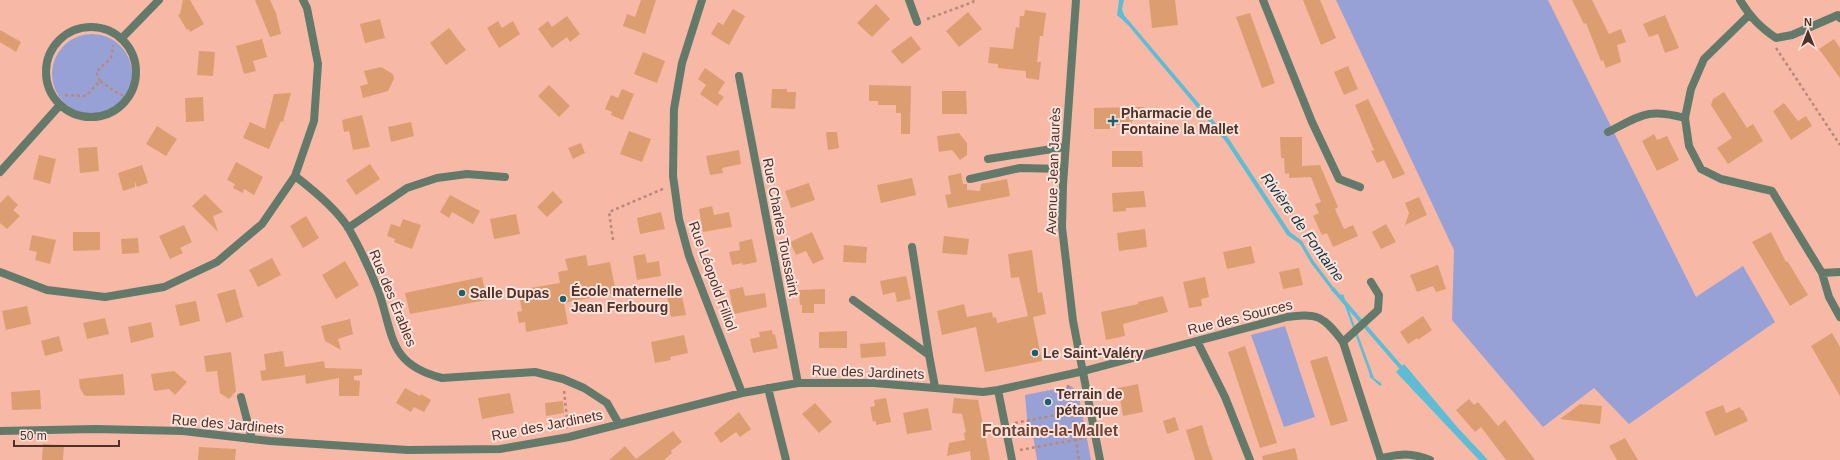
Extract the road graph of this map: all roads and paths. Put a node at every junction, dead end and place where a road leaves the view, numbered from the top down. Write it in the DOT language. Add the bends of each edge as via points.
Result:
graph roads {
  1 [pos="159,0"];
  2 [pos="303,0"];
  3 [pos="702,0"];
  4 [pos="909,0"];
  5 [pos="974,0"];
  6 [pos="1076,0"];
  7 [pos="1263,0"];
  8 [pos="1740,0"];
  9 [pos="1749,15"];
  10 [pos="1840,18"];
  11 [pos="918,22"];
  12 [pos="118,37"];
  13 [pos="1776,38"];
  14 [pos="738,76"];
  15 [pos="100,81"];
  16 [pos="128,98"];
  17 [pos="59,101"];
  18 [pos="1685,118"];
  19 [pos="1608,132"];
  20 [pos="1840,145"];
  21 [pos="1065,147"];
  22 [pos="988,159"];
  23 [pos="1064,169"];
  24 [pos="0,172"];
  25 [pos="295,176"];
  26 [pos="504,177"];
  27 [pos="970,179"];
  28 [pos="674,184"];
  29 [pos="1360,187"];
  30 [pos="348,228"];
  31 [pos="613,240"];
  32 [pos="912,247"];
  33 [pos="0,272"];
  34 [pos="1840,272"];
  35 [pos="1822,273"];
  36 [pos="1372,282"];
  37 [pos="853,300"];
  38 [pos="1840,317"];
  39 [pos="1197,341"];
  40 [pos="1343,342"];
  41 [pos="929,355"];
  42 [pos="1084,370"];
  43 [pos="1067,374"];
  44 [pos="563,379"];
  45 [pos="798,383"];
  46 [pos="935,387"];
  47 [pos="768,388"];
  48 [pos="998,390"];
  49 [pos="742,393"];
  50 [pos="241,397"];
  51 [pos="1091,408"];
  52 [pos="1072,412"];
  53 [pos="566,413"];
  54 [pos="619,424"];
  55 [pos="1005,425"];
  56 [pos="0,432"];
  57 [pos="1096,436"];
  58 [pos="252,439"];
  59 [pos="1076,440"];
  60 [pos="1011,456"];
  61 [pos="1381,459"];
  62 [pos="786,460"];
  63 [pos="1079,460"];
  64 [pos="1100,460"];
  65 [pos="1250,460"];
  66 [pos="1430,460"];
  1 -- 12 [label="street"];
  2 -- 25 [label="street" via="307,8 318,64 314,121"];
  3 -- 28 [label="street, Rue Léopold Filliol" via="682,63 674,109"];
  4 -- 11 [label="street"];
  5 -- 11 [label="path"];
  6 -- 21 [label="street, Avenue Jean Jaurès"];
  7 -- 29 [label="street" via="1312,122 1339,179"];
  8 -- 9 [label="street"];
  9 -- 13 [label="street" via="1761,28"];
  9 -- 18 [label="street" via="1704,59 1691,89"];
  10 -- 13 [label="street" via="1838,15 1792,36"];
  12 -- 15 [label="path" via="111,58 96,72"];
  12 -- 16 [label="street" via="130,50 135,63 136,77"];
  12 -- 17 [label="street" via="100,28 81,28 64,36 54,47 48,60 46,75 49,89"];
  13 -- 20 [label="path" via="1774,44"];
  14 -- 45 [label="street, Rue Charles Toussaint"];
  15 -- 16 [label="path"];
  15 -- 17 [label="path" via="86,96 68,95"];
  16 -- 17 [label="street" via="115,110 95,117 76,115"];
  17 -- 24 [label="street"];
  18 -- 19 [label="street" via="1653,113 1640,116"];
  18 -- 35 [label="street" via="1689,146 1701,169 1721,179 1772,190"];
  21 -- 22 [label="street"];
  21 -- 23 [label="street, Avenue Jean Jaurès"];
  23 -- 27 [label="street" via="1020,168"];
  23 -- 42 [label="street, Avenue Jean Jaurès" via="1062,227 1066,269 1073,321"];
  25 -- 30 [label="street, Rue des Érables" via="316,192"];
  25 -- 33 [label="street" via="262,224 217,262 164,287 105,297 47,290"];
  26 -- 30 [label="street" via="467,174 437,178 407,188"];
  28 -- 31 [label="path" via="609,212"];
  28 -- 49 [label="street, Rue Léopold Filliol" via="679,219 689,256"];
  30 -- 44 [label="street, Rue des Érables" via="378,290 397,350 410,365 428,375 442,378 535,372"];
  32 -- 41 [label="street, Rue des Jardinets"];
  34 -- 35 [label="street"];
  35 -- 38 [label="street" via="1828,297"];
  36 -- 40 [label="street" via="1379,295 1378,310"];
  37 -- 41 [label="street"];
  39 -- 40 [label="street, Rue des Sources" via="1306,314 1321,318"];
  39 -- 42 [label="street, Rue des Sources"];
  39 -- 65 [label="street"];
  40 -- 61 [label="street, Rue des Sources"];
  41 -- 46 [label="street, Rue des Jardinets"];
  42 -- 43 [label="street, Rue des Sources"];
  42 -- 51 [label="street, Avenue Jean Jaurès"];
  43 -- 48 [label="street, Rue des Jardinets"];
  43 -- 52 [label="path"];
  44 -- 53 [label="path"];
  44 -- 54 [label="street, Rue des Érables" via="584,388 607,403"];
  45 -- 46 [label="street, Rue des Jardinets" via="874,383"];
  45 -- 47 [label="street, Rue des Jardinets"];
  46 -- 48 [label="street, Rue des Jardinets" via="983,392"];
  47 -- 49 [label="street, Rue des Jardinets"];
  47 -- 62 [label="street"];
  48 -- 55 [label="street"];
  49 -- 54 [label="street, Rue des Jardinets"];
  50 -- 58 [label="street"];
  51 -- 52 [label="path"];
  51 -- 57 [label="street, Avenue Jean Jaurès"];
  52 -- 55 [label="path"];
  52 -- 59 [label="path"];
  54 -- 58 [label="street, Rue des Jardinets" via="569,437 500,449 408,450"];
  55 -- 60 [label="street"];
  56 -- 58 [label="street, Rue des Jardinets" via="183,431"];
  57 -- 59 [label="path"];
  57 -- 64 [label="street, Avenue Jean Jaurès"];
  59 -- 60 [label="path"];
  59 -- 63 [label="path"];
  61 -- 66 [label="street" via="1401,454 1416,454"];
}
